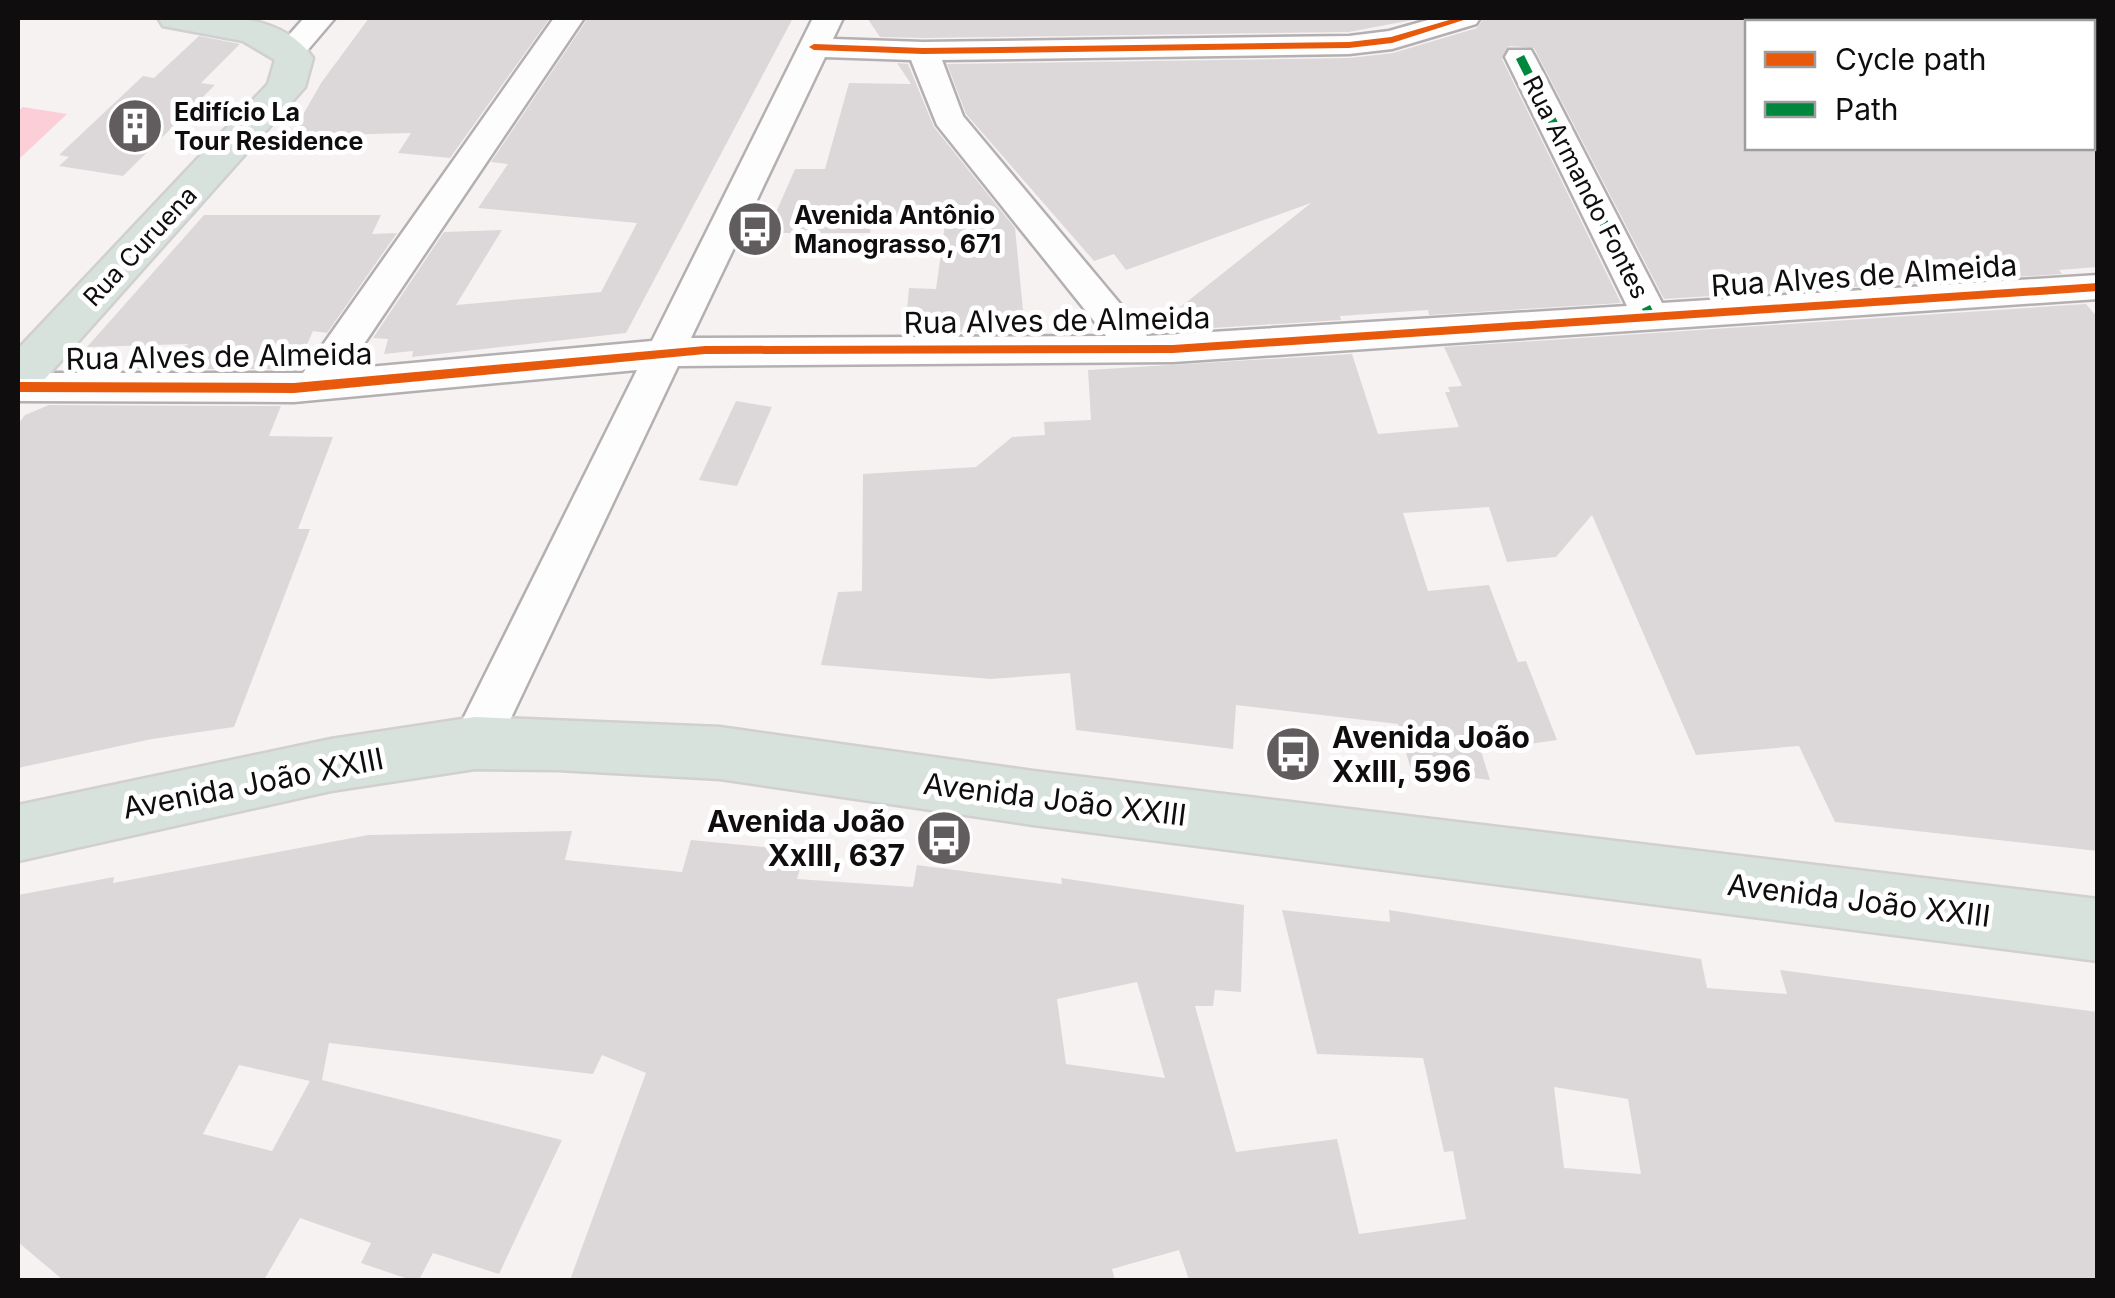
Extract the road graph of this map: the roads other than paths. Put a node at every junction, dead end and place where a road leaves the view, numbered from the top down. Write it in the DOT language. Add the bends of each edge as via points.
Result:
graph roads {
  1 [pos="176,18"];
  2 [pos="320,18"];
  3 [pos="568,18"];
  4 [pos="1465,18"];
  5 [pos="821,32"];
  6 [pos="923,51"];
  7 [pos="290,52"];
  8 [pos="1520,57"];
  9 [pos="2097,287"];
  10 [pos="1652,317"];
  11 [pos="1138,350"];
  12 [pos="666,354"];
  13 [pos="18,378"];
  14 [pos="18,386"];
  15 [pos="315,386"];
  16 [pos="475,744"];
  17 [pos="18,832"];
  18 [pos="2098,930"];
  1 -- 7 [label="main road" via="266,36"];
  2 -- 7 [label="street, Rua Curuena"];
  3 -- 15 [label="street"];
  4 -- 6 [label="street" via="1349,45"];
  5 -- 6 [label="street"];
  5 -- 12 [label="street"];
  6 -- 11 [label="street" via="948,118"];
  7 -- 13 [label="main road, Rua Curuena" via="286,86 269,107"];
  8 -- 10 [label="street, Rua Armando Fontes"];
  9 -- 10 [label="street, Rua Alves de Almeida"];
  10 -- 11 [label="street, Rua Alves de Almeida"];
  11 -- 12 [label="street, Rua Alves de Almeida"];
  12 -- 15 [label="street, Rua Alves de Almeida"];
  12 -- 16 [label="street"];
  14 -- 15 [label="street, Rua Alves de Almeida"];
  16 -- 17 [label="main road, Avenida João XXIII" via="331,764"];
  16 -- 18 [label="main road, Avenida João XXIII" via="720,753"];
}
